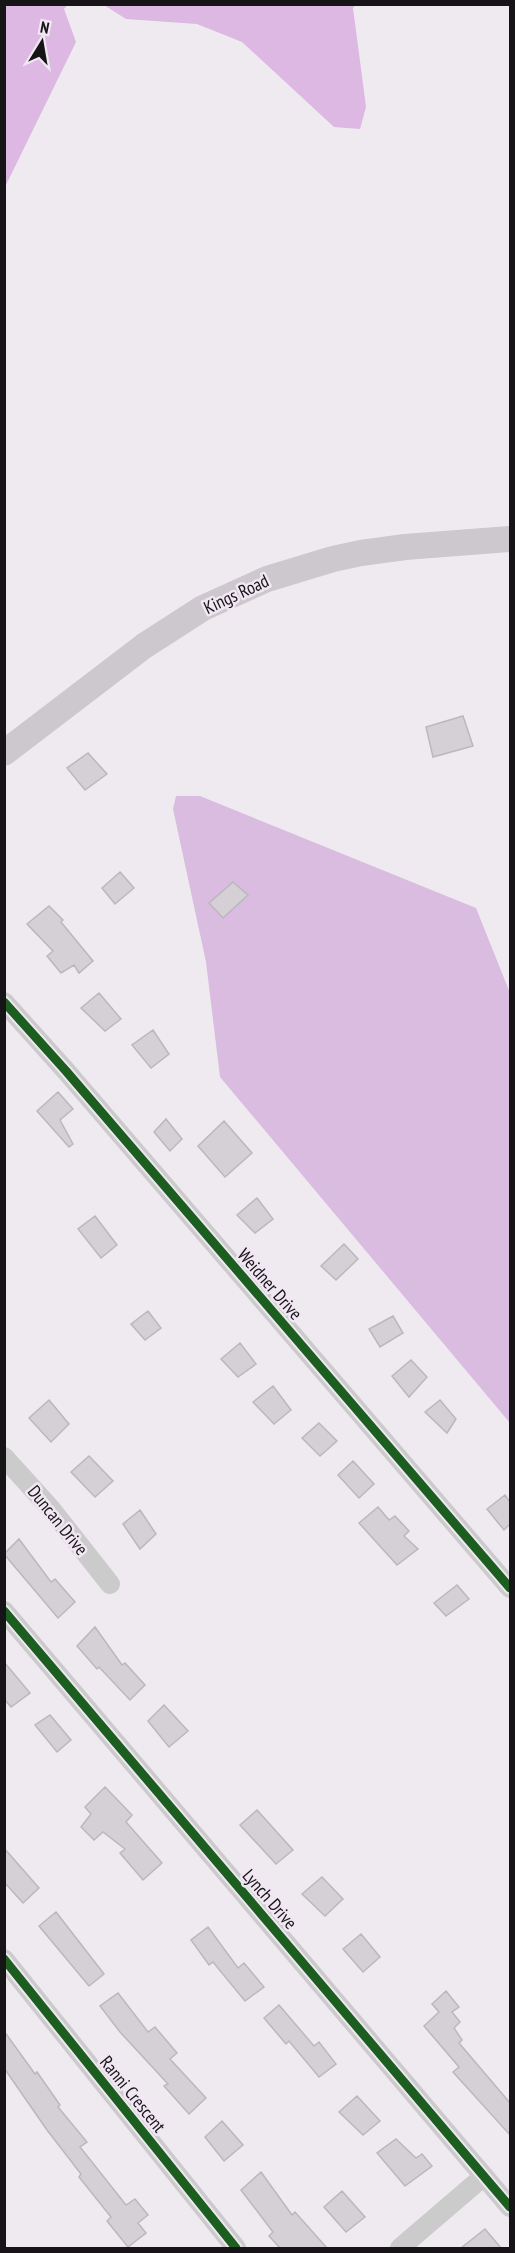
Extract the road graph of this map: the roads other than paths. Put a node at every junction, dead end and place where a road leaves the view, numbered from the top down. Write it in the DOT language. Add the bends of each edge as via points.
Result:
graph roads {
  1 [pos="510,539"];
  2 [pos="4,753"];
  3 [pos="4,1002"];
  4 [pos="4,1457"];
  5 [pos="110,1584"];
  6 [pos="510,1588"];
  7 [pos="4,1611"];
  8 [pos="4,1959"];
  9 [pos="484,2176"];
  10 [pos="510,2207"];
  11 [pos="236,2248"];
  12 [pos="400,2248"];
  1 -- 2 [label="main road, Kings Road" via="362,553 267,579 202,608 144,646"];
  3 -- 6 [label="street, Weidner Drive"];
  4 -- 5 [label="street, Duncan Drive"];
  7 -- 9 [label="street, Lynch Drive"];
  8 -- 11 [label="street, Ranni Crescent"];
  9 -- 10 [label="street, Lynch Drive"];
  9 -- 12 [label="street"];
}
